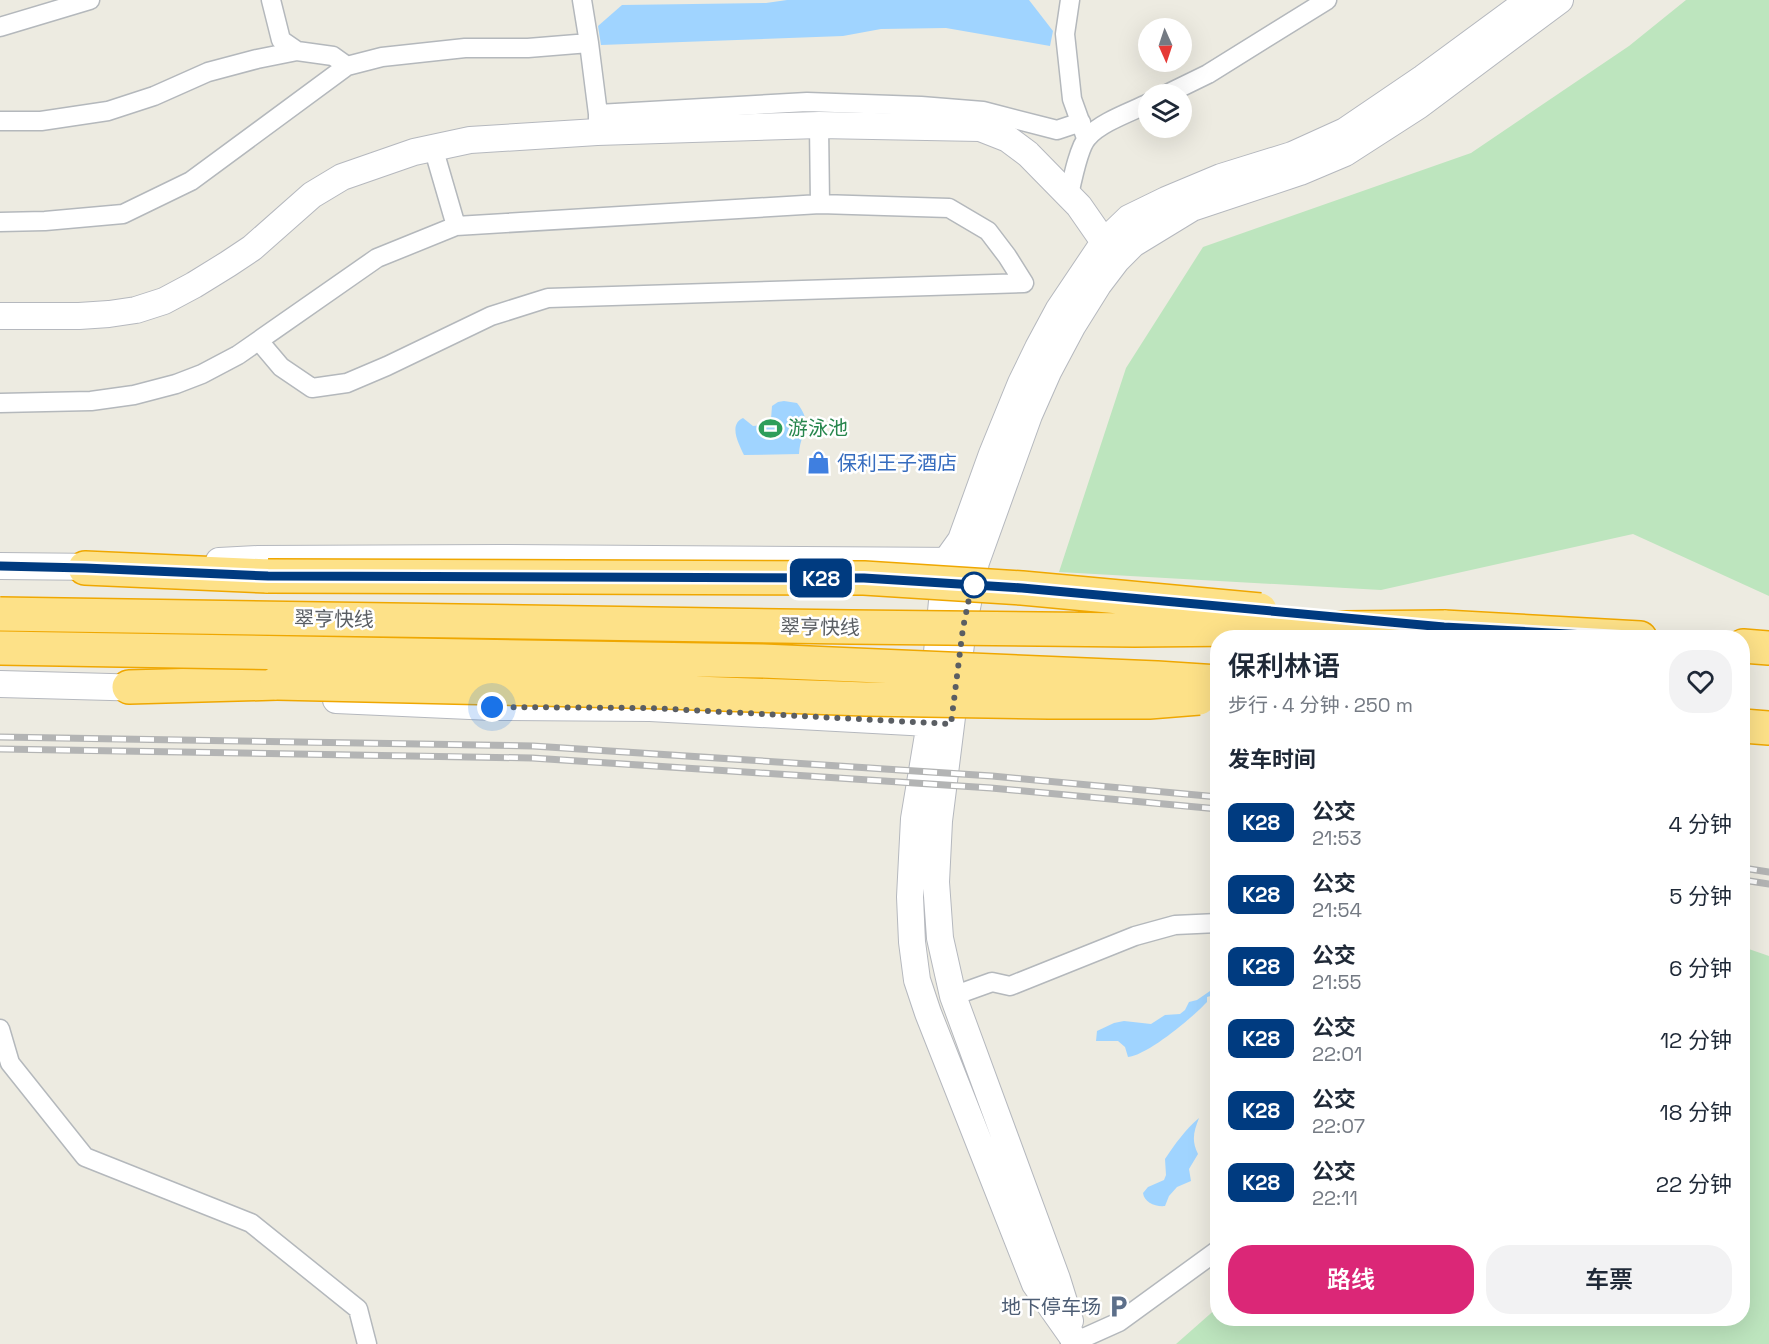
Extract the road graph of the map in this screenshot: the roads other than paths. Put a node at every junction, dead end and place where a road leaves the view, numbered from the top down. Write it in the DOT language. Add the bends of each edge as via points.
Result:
graph roads {
  1 [pos="90,0"];
  2 [pos="271,0"];
  3 [pos="582,0"];
  4 [pos="1070,0"];
  5 [pos="1327,0"];
  6 [pos="1529,0"];
  7 [pos="1560,0"];
  8 [pos="0,27"];
  9 [pos="590,43"];
  10 [pos="297,51"];
  11 [pos="347,66"];
  12 [pos="1188,84"];
  13 [pos="1138,108"];
  14 [pos="0,121"];
  15 [pos="598,123"];
  16 [pos="819,125"];
  17 [pos="1083,130"];
  18 [pos="433,147"];
  19 [pos="1069,195"];
  20 [pos="820,204"];
  21 [pos="0,222"];
  22 [pos="456,226"];
  23 [pos="1110,251"];
  24 [pos="0,316"];
  25 [pos="259,341"];
  26 [pos="0,403"];
  27 [pos="946,561"];
  28 [pos="976,562"];
  29 [pos="0,566"];
  30 [pos="85,568"];
  31 [pos="0,614"];
  32 [pos="1444,627"];
  33 [pos="1504,630"];
  34 [pos="1750,647"];
  35 [pos="0,648"];
  36 [pos="1769,648"];
  37 [pos="1210,682"];
  38 [pos="0,684"];
  39 [pos="129,687"];
  40 [pos="1210,698"];
  41 [pos="940,724"];
  42 [pos="1750,727"];
  43 [pos="1769,728"];
  44 [pos="1210,923"];
  45 [pos="953,996"];
  46 [pos="0,1029"];
  47 [pos="5,1064"];
  48 [pos="1210,1256"];
  49 [pos="1074,1343"];
  50 [pos="367,1344"];
  1 -- 8 [label="street"];
  2 -- 10 [label="street" via="281,39"];
  3 -- 9 [label="street"];
  4 -- 17 [label="street" via="1065,34 1072,99"];
  5 -- 12 [label="street"];
  6 -- 23 [label="street" via="1345,131 1292,155 1221,177 1129,218"];
  7 -- 23 [label="street" via="1418,106 1345,153 1192,208 1133,244"];
  9 -- 11 [label="street" via="465,48 382,57"];
  9 -- 15 [label="street"];
  10 -- 11 [label="street" via="333,56"];
  10 -- 14 [label="street" via="208,72 108,111 41,121"];
  11 -- 21 [label="street" via="191,181 123,214"];
  13 -- 17 [label="street" via="1101,127"];
  15 -- 16 [label="street"];
  15 -- 17 [label="street" via="807,102 983,111 1057,129"];
  15 -- 18 [label="street"];
  16 -- 19 [label="street" via="980,128 1008,139 1028,154"];
  16 -- 20 [label="street"];
  17 -- 19 [label="street"];
  18 -- 22 [label="street"];
  18 -- 24 [label="street" via="342,177 312,195 252,248 164,301 109,314"];
  19 -- 23 [label="street"];
  20 -- 22 [label="street"];
  20 -- 25 [label="street" via="949,208 988,231 1024,283 548,298 491,316 347,383 312,388 281,366"];
  22 -- 25 [label="street" via="377,258"];
  23 -- 27 [label="street" via="1059,309 1038,348 992,454 961,540"];
  23 -- 28 [label="street" via="1098,285 1048,372 1029,415"];
  25 -- 26 [label="street" via="202,374 134,395 91,401"];
  27 -- 28 [label="street"];
  27 -- 30 [label="street" via="258,559"];
  27 -- 41 [label="street"];
  28 -- 41 [label="street"];
  29 -- 30 [label="street"];
  30 -- 32 [label="highway, bridge" via="268,576 864,578 1022,588"];
  31 -- 32 [label="highway, 翠亨快线, bridge" via="1147,630"];
  32 -- 33 [label="highway, 翠亨快线"];
  34 -- 36 [label="highway"];
  35 -- 37 [label="highway, 翠亨快线, bridge" via="762,661"];
  38 -- 39 [label="street"];
  39 -- 40 [label="highway, bridge" via="277,683 1038,702"];
  39 -- 41 [label="street" via="480,707 650,708"];
  41 -- 45 [label="street" via="936,882 940,938"];
  41 -- 49 [label="street" via="914,819 910,897 917,980 1035,1284"];
  42 -- 43 [label="highway"];
  44 -- 45 [label="street" via="1175,925 1135,936 1010,986 992,982"];
  45 -- 49 [label="street" via="1058,1279"];
  46 -- 47 [label="street"];
  47 -- 50 [label="street" via="85,1157 250,1223 358,1309"];
  48 -- 49 [label="street" via="1119,1322"];
}
